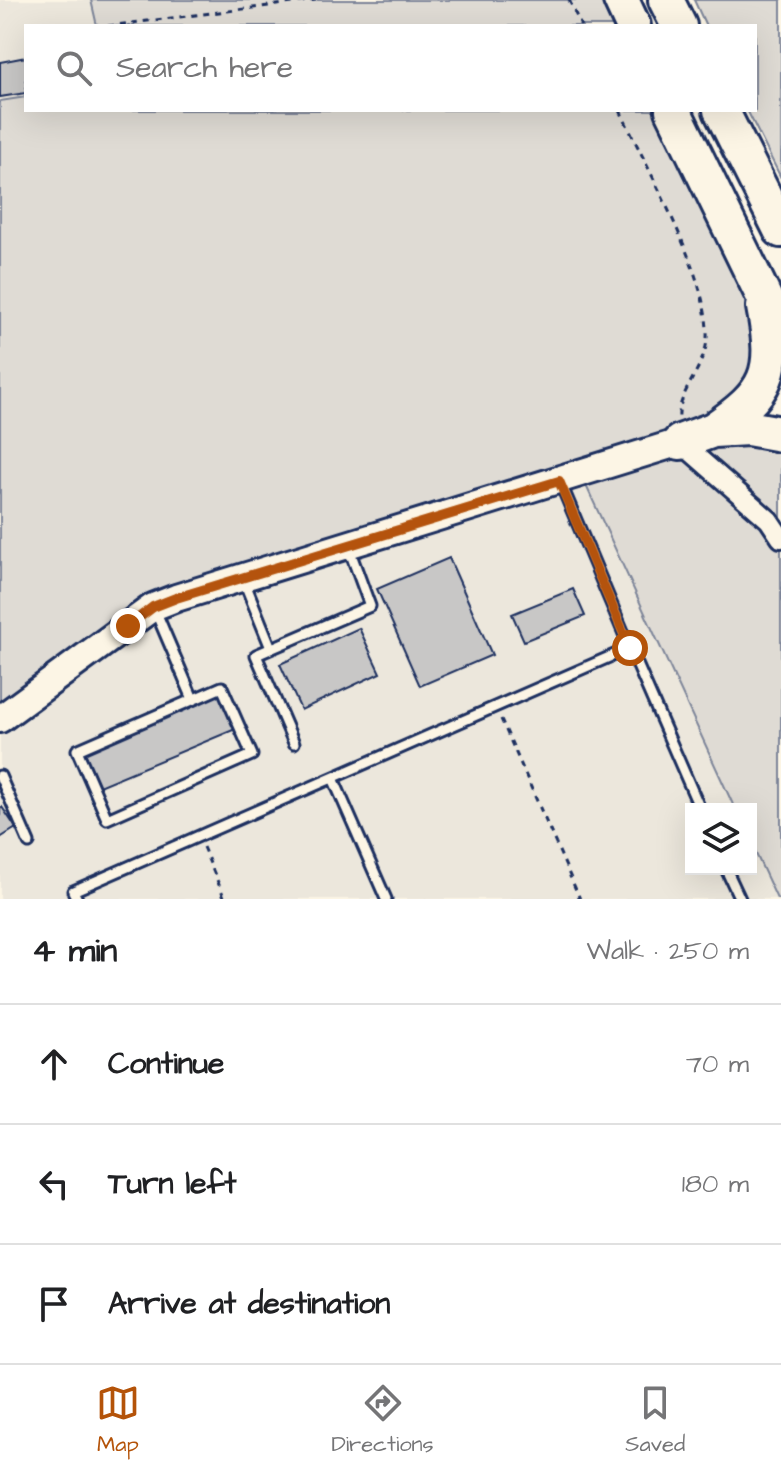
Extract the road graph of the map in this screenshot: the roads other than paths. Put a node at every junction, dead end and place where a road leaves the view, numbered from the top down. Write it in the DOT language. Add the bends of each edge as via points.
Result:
graph roads {
  1 [pos="621,0"];
  2 [pos="666,0"];
  3 [pos="632,24"];
  4 [pos="678,24"];
  5 [pos="674,112"];
  6 [pos="722,112"];
  7 [pos="781,230"];
  8 [pos="762,298"];
  9 [pos="781,332"];
  10 [pos="713,430"];
  11 [pos="781,434"];
  12 [pos="680,442"];
  13 [pos="559,481"];
  14 [pos="781,538"];
  15 [pos="348,546"];
  16 [pos="243,578"];
  17 [pos="153,607"];
  18 [pos="271,648"];
  19 [pos="630,648"];
  20 [pos="193,699"];
  21 [pos="0,719"];
  22 [pos="294,743"];
  23 [pos="0,776"];
  24 [pos="333,778"];
  25 [pos="697,803"];
  26 [pos="29,843"];
  27 [pos="729,875"];
  28 [pos="77,899"];
  29 [pos="386,899"];
  30 [pos="740,899"];
  1 -- 3 [label="highway"];
  2 -- 4 [label="highway"];
  5 -- 8 [label="highway"];
  6 -- 7 [label="highway"];
  8 -- 9 [label="highway"];
  8 -- 10 [label="highway" via="770,334 768,378 747,407"];
  10 -- 11 [label="highway" via="748,428"];
  10 -- 12 [label="highway"];
  12 -- 13 [label="street"];
  12 -- 14 [label="street" via="759,510"];
  13 -- 15 [label="street"];
  13 -- 19 [label="lane"];
  15 -- 16 [label="street"];
  15 -- 18 [label="lane" via="370,606"];
  16 -- 17 [label="street"];
  16 -- 18 [label="lane"];
  17 -- 20 [label="lane"];
  17 -- 21 [label="street"];
  18 -- 22 [label="lane" via="256,655"];
  19 -- 24 [label="lane"];
  19 -- 25 [label="lane"];
  20 -- 20 [label="lane" via="77,750 107,819 252,755 222,687"];
  23 -- 26 [label="lane"];
  24 -- 28 [label="lane" via="73,891"];
  24 -- 29 [label="lane"];
  27 -- 30 [label="lane"];
}
